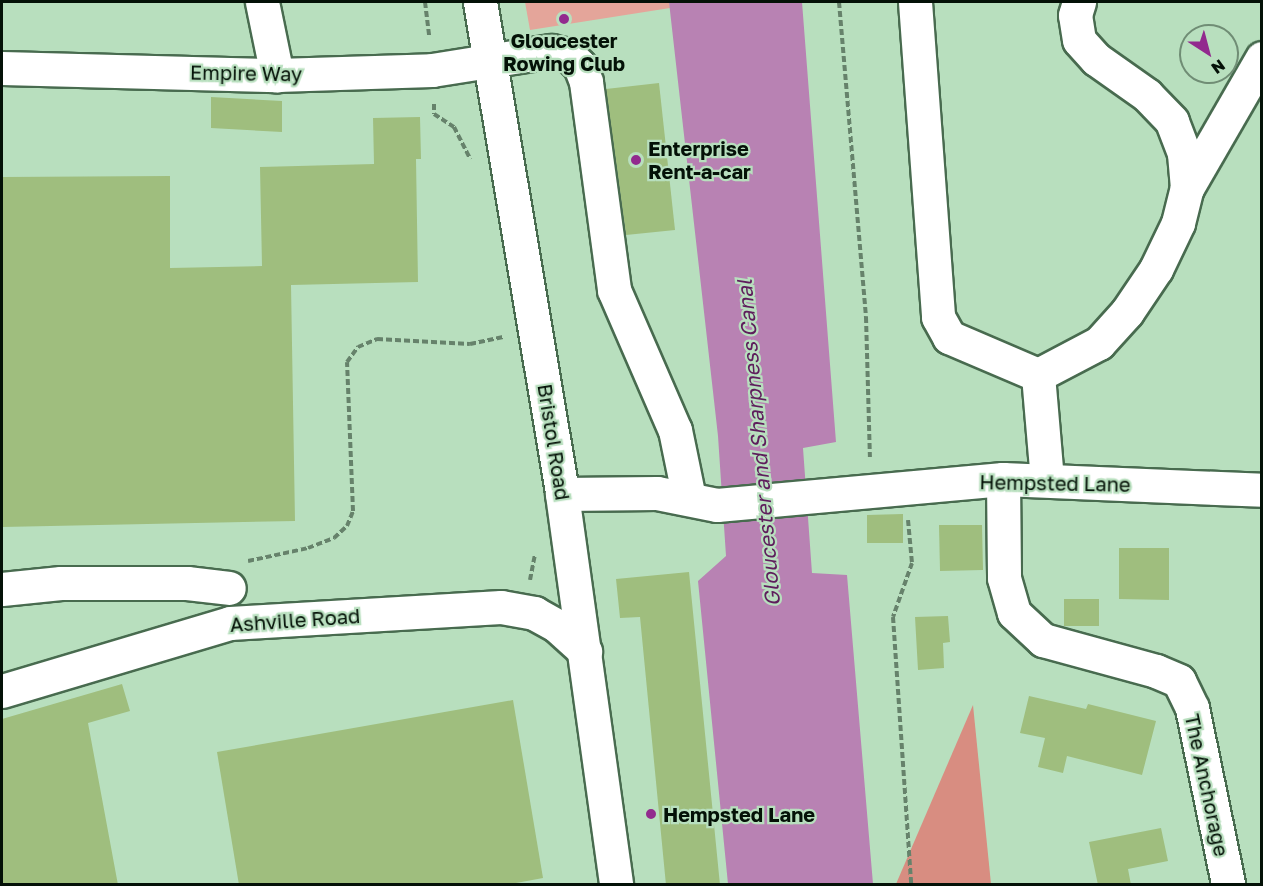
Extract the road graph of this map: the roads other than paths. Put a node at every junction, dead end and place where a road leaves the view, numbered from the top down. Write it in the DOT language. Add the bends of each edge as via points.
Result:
graph roads {
  1 [pos="262,2"];
  2 [pos="480,2"];
  3 [pos="915,2"];
  4 [pos="1079,2"];
  5 [pos="1262,58"];
  6 [pos="490,63"];
  7 [pos="2,68"];
  8 [pos="277,75"];
  9 [pos="1187,188"];
  10 [pos="1038,375"];
  11 [pos="1003,478"];
  12 [pos="1047,480"];
  13 [pos="1262,490"];
  14 [pos="562,494"];
  15 [pos="710,503"];
  16 [pos="229,588"];
  17 [pos="2,589"];
  18 [pos="585,651"];
  19 [pos="2,691"];
  20 [pos="616,885"];
  21 [pos="1228,885"];
  1 -- 8 [label="street"];
  2 -- 6 [label="street, Bristol Road"];
  3 -- 10 [label="street" via="938,317 949,337"];
  4 -- 9 [label="street" via="1075,15 1079,40 1096,59 1147,95 1172,121 1184,153"];
  5 -- 9 [label="street"];
  6 -- 8 [label="street, Empire Way" via="432,70"];
  6 -- 14 [label="street, Bristol Road"];
  6 -- 15 [label="street, Empire Way" via="552,51 569,55 580,66 586,82 614,290"];
  7 -- 8 [label="street, Empire Way"];
  9 -- 10 [label="street" via="1178,223 1156,269 1127,312 1099,343"];
  10 -- 12 [label="street"];
  11 -- 12 [label="street, Hempsted Lane"];
  11 -- 15 [label="street, Hempsted Lane" via="906,495 851,493"];
  11 -- 21 [label="street, The Anchorage" via="1004,578 1014,613 1043,640 1179,681 1192,708"];
  12 -- 13 [label="street, Hempsted Lane"];
  14 -- 15 [label="street, Hempsted Lane" via="657,493"];
  14 -- 18 [label="street, Bristol Road"];
  16 -- 17 [label="street" via="187,583 61,583"];
  18 -- 19 [label="street, Ashville Road" via="557,626 534,613 501,607 230,623"];
  18 -- 20 [label="street, Bristol Road"];
}
